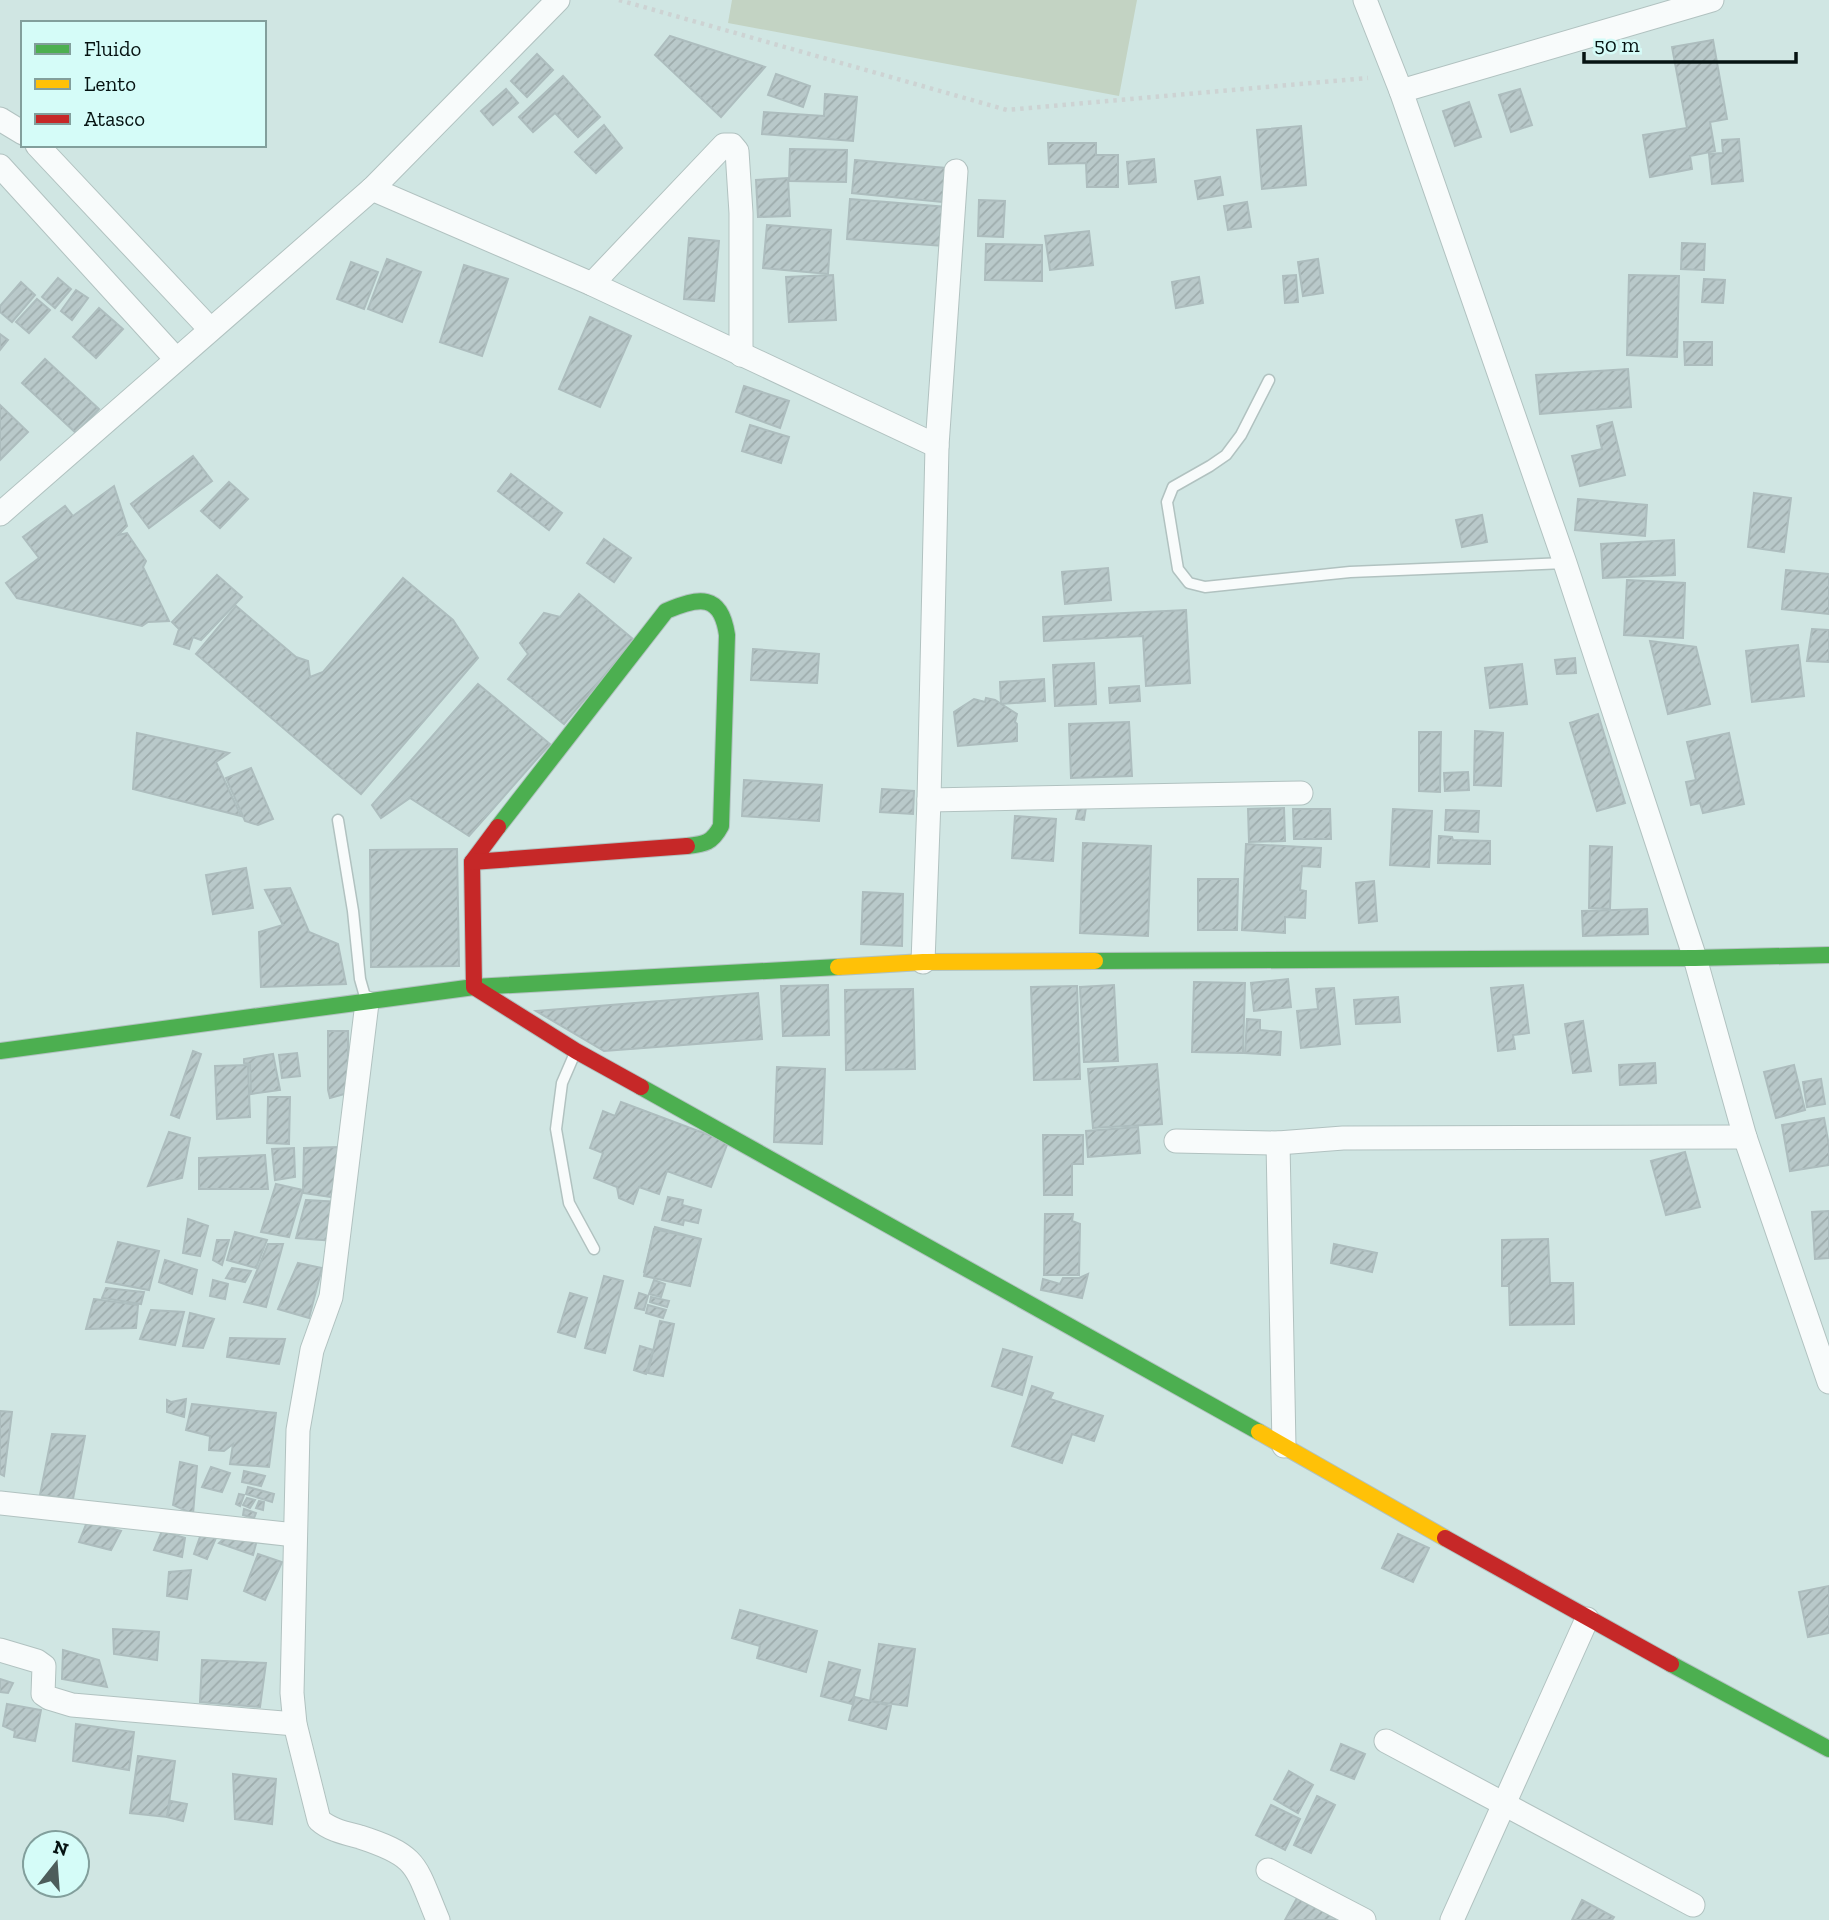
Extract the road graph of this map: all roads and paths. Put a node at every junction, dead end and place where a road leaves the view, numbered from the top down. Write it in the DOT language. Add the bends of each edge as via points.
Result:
graph roads {
  1 [pos="558,0"];
  2 [pos="620,0"];
  3 [pos="1365,0"];
  4 [pos="1712,0"];
  5 [pos="1398,83"];
  6 [pos="0,118"];
  7 [pos="21,133"];
  8 [pos="39,147"];
  9 [pos="0,166"];
  10 [pos="956,171"];
  11 [pos="372,189"];
  12 [pos="592,284"];
  13 [pos="211,329"];
  14 [pos="741,355"];
  15 [pos="176,359"];
  16 [pos="1269,380"];
  17 [pos="937,446"];
  18 [pos="0,514"];
  19 [pos="1565,563"];
  20 [pos="1301,793"];
  21 [pos="929,800"];
  22 [pos="338,820"];
  23 [pos="472,862"];
  24 [pos="1829,955"];
  25 [pos="1695,958"];
  26 [pos="923,962"];
  27 [pos="474,987"];
  28 [pos="368,1003"];
  29 [pos="0,1051"];
  30 [pos="576,1051"];
  31 [pos="1745,1137"];
  32 [pos="1176,1141"];
  33 [pos="1278,1143"];
  34 [pos="594,1249"];
  35 [pos="1829,1382"];
  36 [pos="1284,1446"];
  37 [pos="0,1503"];
  38 [pos="295,1535"];
  39 [pos="1587,1619"];
  40 [pos="0,1650"];
  41 [pos="295,1724"];
  42 [pos="1386,1741"];
  43 [pos="1829,1749"];
  44 [pos="1502,1805"];
  45 [pos="1268,1870"];
  46 [pos="1693,1905"];
  47 [pos="438,1920"];
  48 [pos="1364,1920"];
  49 [pos="1452,1920"];
  1 -- 11 [label="street"];
  2 -- 5 [label="path" via="1007,110"];
  3 -- 5 [label="street"];
  4 -- 5 [label="street"];
  5 -- 19 [label="street"];
  6 -- 7 [label="street"];
  8 -- 13 [label="street"];
  9 -- 15 [label="street"];
  10 -- 17 [label="street"];
  11 -- 12 [label="street"];
  11 -- 13 [label="street"];
  12 -- 14 [label="street"];
  12 -- 14 [label="street" via="724,145 732,145 737,151 741,213"];
  13 -- 15 [label="street"];
  14 -- 17 [label="street"];
  15 -- 18 [label="street"];
  16 -- 19 [label="lane" via="1226,455 1173,487 1170,494 1167,502 1178,569 1189,583 1205,587 1350,572"];
  17 -- 21 [label="street"];
  19 -- 25 [label="street"];
  20 -- 21 [label="street"];
  21 -- 26 [label="street"];
  22 -- 28 [label="lane" via="360,979"];
  23 -- 23 [label="street" via="666,611 692,600 714,604 722,613 727,635 721,826 714,839 707,844"];
  23 -- 27 [label="street"];
  24 -- 25 [label="street"];
  25 -- 26 [label="street"];
  25 -- 31 [label="street"];
  26 -- 27 [label="street"];
  27 -- 28 [label="street"];
  27 -- 30 [label="street"];
  28 -- 29 [label="street"];
  28 -- 38 [label="street" via="331,1297 312,1350 298,1430"];
  30 -- 34 [label="lane" via="562,1083 556,1129 569,1203"];
  30 -- 36 [label="street"];
  31 -- 33 [label="street" via="1343,1138"];
  31 -- 35 [label="street"];
  32 -- 33 [label="street"];
  33 -- 36 [label="street"];
  36 -- 39 [label="street"];
  37 -- 38 [label="street"];
  38 -- 41 [label="street"];
  39 -- 43 [label="street"];
  39 -- 44 [label="street"];
  40 -- 41 [label="street" via="44,1666 43,1694 72,1705"];
  41 -- 47 [label="street" via="319,1820 405,1856 417,1869"];
  42 -- 44 [label="street"];
  44 -- 46 [label="street"];
  44 -- 49 [label="street"];
  45 -- 48 [label="street"];
}
